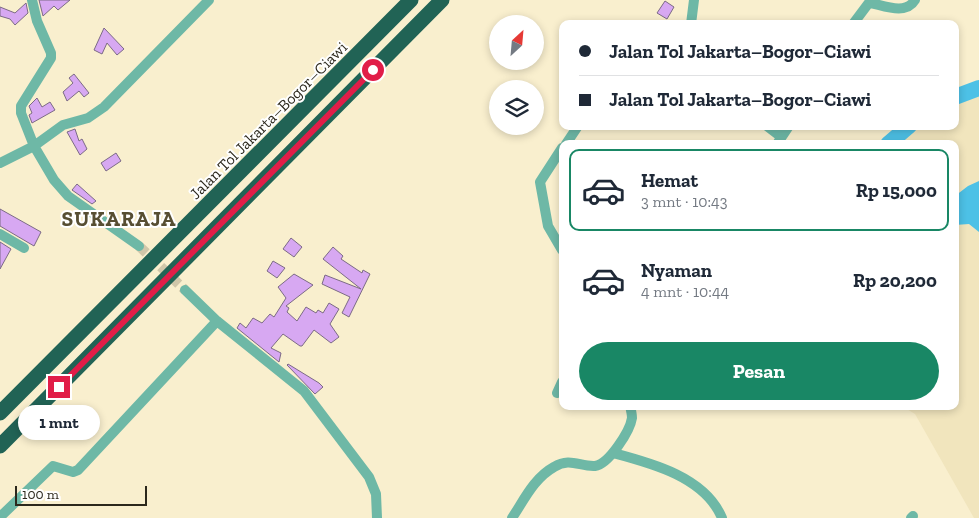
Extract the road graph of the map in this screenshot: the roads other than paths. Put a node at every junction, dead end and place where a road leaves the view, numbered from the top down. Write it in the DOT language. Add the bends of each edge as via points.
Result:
graph roads {
  1 [pos="32,0"];
  2 [pos="208,0"];
  3 [pos="411,0"];
  4 [pos="442,0"];
  5 [pos="694,0"];
  6 [pos="915,0"];
  7 [pos="871,1"];
  8 [pos="692,20"];
  9 [pos="855,20"];
  10 [pos="770,130"];
  11 [pos="786,130"];
  12 [pos="778,140"];
  13 [pos="34,146"];
  14 [pos="559,153"];
  15 [pos="0,163"];
  16 [pos="0,234"];
  17 [pos="559,245"];
  18 [pos="139,246"];
  19 [pos="24,248"];
  20 [pos="185,290"];
  21 [pos="217,321"];
  22 [pos="559,389"];
  23 [pos="557,393"];
  24 [pos="631,410"];
  25 [pos="0,413"];
  26 [pos="0,446"];
  27 [pos="613,453"];
  28 [pos="0,517"];
  29 [pos="377,518"];
  30 [pos="512,518"];
  31 [pos="722,518"];
  1 -- 13 [label="street" via="37,22 51,53 21,106"];
  2 -- 13 [label="street" via="104,107 88,118 63,125"];
  3 -- 25 [label="highway, Jalan Tol Jakarta–Bogor–Ciawi"];
  4 -- 26 [label="highway"];
  5 -- 8 [label="street"];
  6 -- 7 [label="street" via="905,9"];
  7 -- 9 [label="street"];
  10 -- 12 [label="street"];
  11 -- 12 [label="street"];
  13 -- 15 [label="street"];
  13 -- 18 [label="street" via="54,180 68,196"];
  14 -- 17 [label="street" via="540,182 548,226"];
  16 -- 19 [label="street"];
  20 -- 21 [label="street"];
  21 -- 28 [label="street" via="78,470 73,472 53,466"];
  21 -- 29 [label="street" via="304,391 369,477 376,494"];
  22 -- 23 [label="street"];
  24 -- 27 [label="street" via="632,419"];
  27 -- 30 [label="street" via="598,465 572,462 551,469 533,487"];
  27 -- 31 [label="street" via="656,465 697,488 715,505"];
}
